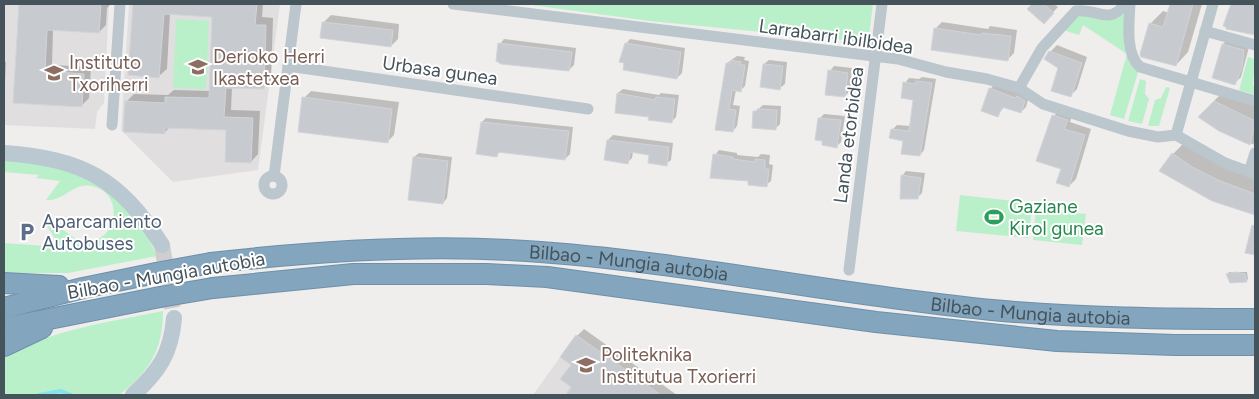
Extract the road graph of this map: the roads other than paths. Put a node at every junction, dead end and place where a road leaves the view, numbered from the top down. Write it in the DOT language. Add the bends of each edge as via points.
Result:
graph roads {
  1 [pos="120,4"];
  2 [pos="296,4"];
  3 [pos="453,4"];
  4 [pos="882,4"];
  5 [pos="1125,4"];
  6 [pos="1130,4"];
  7 [pos="1213,4"];
  8 [pos="1205,31"];
  9 [pos="1255,45"];
  10 [pos="875,56"];
  11 [pos="288,66"];
  12 [pos="1190,83"];
  13 [pos="1019,88"];
  14 [pos="1255,101"];
  15 [pos="588,108"];
  16 [pos="112,125"];
  17 [pos="1176,135"];
  18 [pos="4,153"];
  19 [pos="1255,153"];
  20 [pos="1252,173"];
  21 [pos="274,176"];
  22 [pos="162,244"];
  23 [pos="848,270"];
  24 [pos="4,283"];
  25 [pos="83,288"];
  26 [pos="4,308"];
  27 [pos="71,315"];
  28 [pos="174,318"];
  29 [pos="1255,318"];
  30 [pos="4,328"];
  31 [pos="1255,345"];
  32 [pos="4,346"];
  33 [pos="133,395"];
  1 -- 16 [label="street"];
  2 -- 11 [label="street"];
  3 -- 10 [label="street, Larrabarri ibilbidea"];
  4 -- 10 [label="street, Landa etorbidea"];
  5 -- 13 [label="street" via="1116,14 1108,16 1076,10 1042,48"];
  6 -- 12 [label="street" via="1134,62 1146,71"];
  7 -- 8 [label="street"];
  8 -- 9 [label="street"];
  8 -- 12 [label="street"];
  10 -- 13 [label="street, Larrabarri ibilbidea" via="898,58"];
  10 -- 23 [label="street, Landa etorbidea"];
  11 -- 15 [label="street, Urbasa gunea"];
  11 -- 21 [label="street"];
  12 -- 14 [label="street"];
  12 -- 17 [label="street"];
  13 -- 17 [label="street, Larrabarri ibilbidea" via="1043,104 1128,130 1158,137"];
  17 -- 20 [label="street" via="1206,154"];
  18 -- 22 [label="street" via="58,160 96,175 114,187 143,215"];
  19 -- 20 [label="street"];
  24 -- 25 [label="highway"];
  25 -- 26 [label="highway, Bilbao - Mungia autobia"];
  25 -- 29 [label="highway, Bilbao - Mungia autobia, bridge" via="211,263 354,250 480,248 587,256 990,310 1075,316"];
  27 -- 30 [label="highway, Bilbao - Mungia autobia"];
  27 -- 31 [label="highway, Bilbao - Mungia autobia, bridge" via="213,288 353,274 488,274 547,278 876,322 1057,341"];
  27 -- 32 [label="highway"];
  28 -- 33 [label="street" via="165,359"];
}
